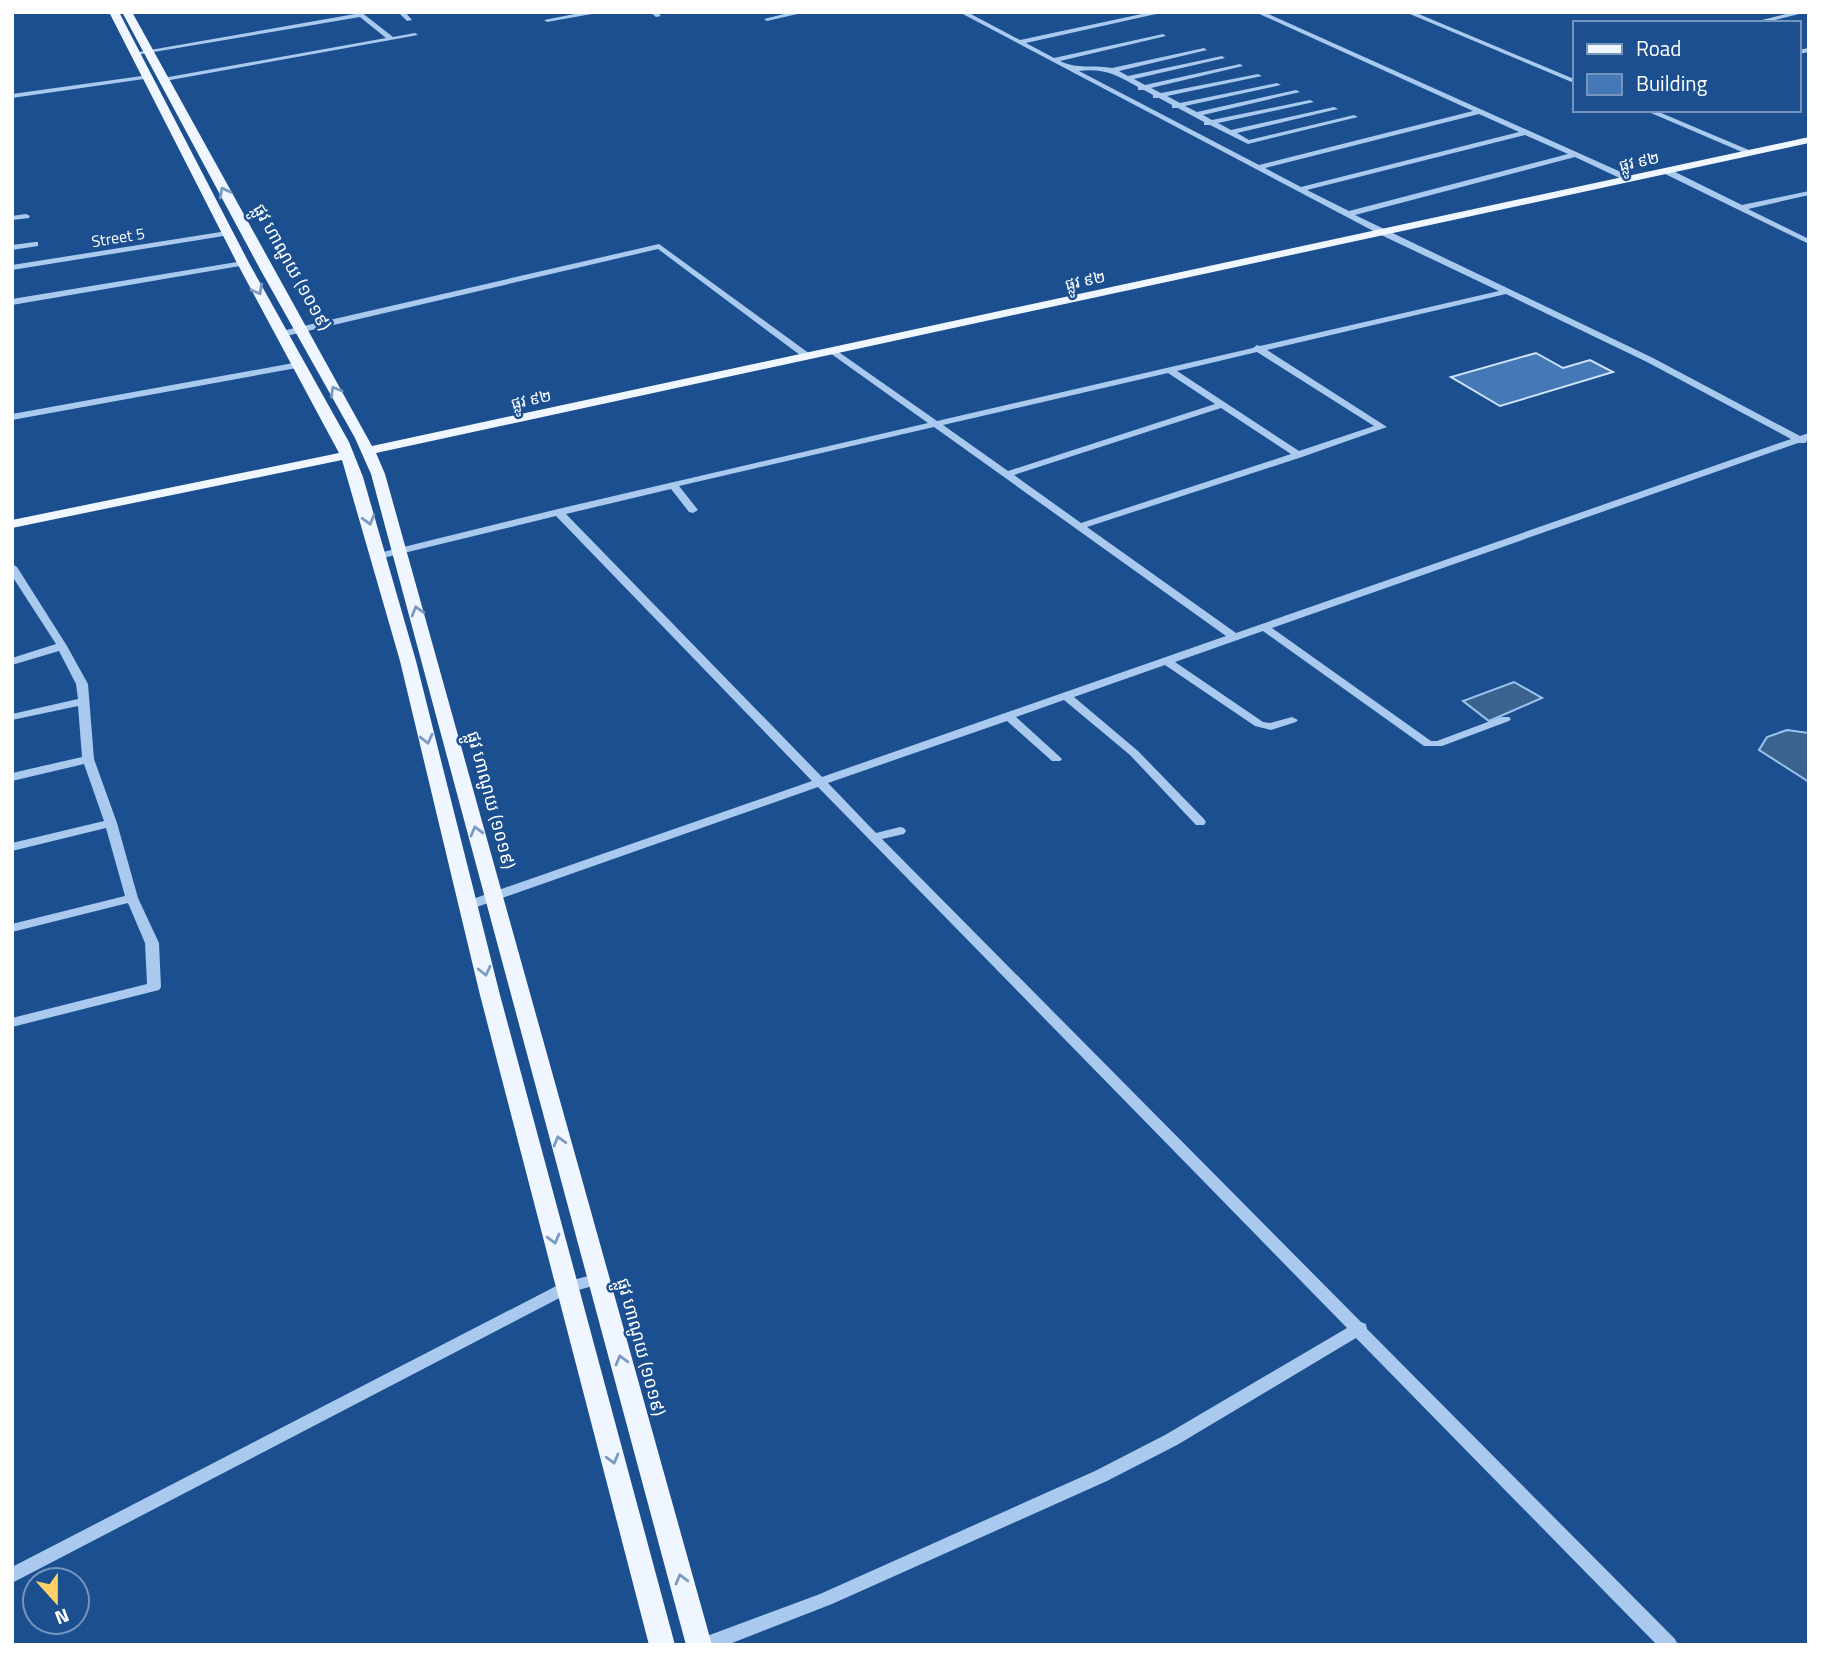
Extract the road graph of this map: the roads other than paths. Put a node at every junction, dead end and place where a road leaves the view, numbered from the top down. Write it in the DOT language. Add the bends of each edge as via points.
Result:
graph roads {
  1 [pos="114,12"];
  2 [pos="127,12"];
  3 [pos="401,12"];
  4 [pos="600,12"];
  5 [pos="803,12"];
  6 [pos="962,12"];
  7 [pos="1162,12"];
  8 [pos="1258,12"];
  9 [pos="1408,12"];
  10 [pos="1804,12"];
  11 [pos="359,14"];
  12 [pos="767,19"];
  13 [pos="409,20"];
  14 [pos="547,20"];
  15 [pos="1762,21"];
  16 [pos="415,35"];
  17 [pos="1163,36"];
  18 [pos="392,39"];
  19 [pos="1019,42"];
  20 [pos="1204,50"];
  21 [pos="149,51"];
  22 [pos="136,52"];
  23 [pos="1222,58"];
  24 [pos="1053,60"];
  25 [pos="1240,66"];
  26 [pos="1072,69"];
  27 [pos="1112,70"];
  28 [pos="149,76"];
  29 [pos="1258,76"];
  30 [pos="1127,78"];
  31 [pos="165,79"];
  32 [pos="1573,80"];
  33 [pos="1277,85"];
  34 [pos="1141,88"];
  35 [pos="1296,92"];
  36 [pos="12,96"];
  37 [pos="1156,96"];
  38 [pos="1310,102"];
  39 [pos="1175,106"];
  40 [pos="1334,109"];
  41 [pos="1151,111"];
  42 [pos="1479,112"];
  43 [pos="1652,112"];
  44 [pos="1194,115"];
  45 [pos="1353,117"];
  46 [pos="1209,123"];
  47 [pos="1186,129"];
  48 [pos="1525,132"];
  49 [pos="1229,133"];
  50 [pos="1809,140"];
  51 [pos="1248,142"];
  52 [pos="1222,148"];
  53 [pos="1752,153"];
  54 [pos="1574,155"];
  55 [pos="1259,167"];
  56 [pos="1666,171"];
  57 [pos="1629,179"];
  58 [pos="1301,189"];
  59 [pos="1809,193"];
  60 [pos="1741,208"];
  61 [pos="1348,214"];
  62 [pos="26,216"];
  63 [pos="12,218"];
  64 [pos="1382,232"];
  65 [pos="228,233"];
  66 [pos="1809,242"];
  67 [pos="35,244"];
  68 [pos="12,248"];
  69 [pos="243,263"];
  70 [pos="12,268"];
  71 [pos="1510,291"];
  72 [pos="12,302"];
  73 [pos="301,330"];
  74 [pos="282,334"];
  75 [pos="1257,348"];
  76 [pos="833,351"];
  77 [pos="807,356"];
  78 [pos="299,365"];
  79 [pos="1168,369"];
  80 [pos="1222,405"];
  81 [pos="12,417"];
  82 [pos="935,424"];
  83 [pos="1805,440"];
  84 [pos="368,451"];
  85 [pos="348,455"];
  86 [pos="1299,455"];
  87 [pos="1005,475"];
  88 [pos="673,485"];
  89 [pos="693,510"];
  90 [pos="558,512"];
  91 [pos="12,524"];
  92 [pos="1078,527"];
  93 [pos="400,550"];
  94 [pos="379,556"];
  95 [pos="12,567"];
  96 [pos="27,593"];
  97 [pos="12,596"];
  98 [pos="1264,626"];
  99 [pos="1234,637"];
  100 [pos="62,646"];
  101 [pos="1166,661"];
  102 [pos="12,662"];
  103 [pos="1066,696"];
  104 [pos="83,701"];
  105 [pos="1008,716"];
  106 [pos="12,717"];
  107 [pos="1505,719"];
  108 [pos="1292,720"];
  109 [pos="88,759"];
  110 [pos="1056,759"];
  111 [pos="12,777"];
  112 [pos="822,781"];
  113 [pos="111,822"];
  114 [pos="1200,822"];
  115 [pos="900,831"];
  116 [pos="873,837"];
  117 [pos="12,847"];
  118 [pos="493,897"];
  119 [pos="132,898"];
  120 [pos="469,905"];
  121 [pos="12,928"];
  122 [pos="12,1023"];
  123 [pos="599,1279"];
  124 [pos="567,1287"];
  125 [pos="1360,1328"];
  126 [pos="12,1576"];
  127 [pos="662,1645"];
  128 [pos="699,1645"];
  129 [pos="705,1645"];
  130 [pos="1669,1645"];
  1 -- 22 [label="main road"];
  2 -- 21 [label="main road, ផ្លូវ ហាណូយ (១០១៩)"];
  3 -- 13 [label="street"];
  4 -- 14 [label="street"];
  5 -- 12 [label="street"];
  6 -- 19 [label="street"];
  7 -- 19 [label="street"];
  8 -- 42 [label="street"];
  9 -- 32 [label="street"];
  10 -- 15 [label="street"];
  11 -- 18 [label="street"];
  11 -- 21 [label="street"];
  16 -- 18 [label="street"];
  17 -- 24 [label="street"];
  18 -- 31 [label="street"];
  19 -- 24 [label="street"];
  20 -- 27 [label="street"];
  21 -- 22 [label="street"];
  21 -- 31 [label="main road, ផ្លូវ ហាណូយ (១០១៩)"];
  22 -- 28 [label="main road"];
  23 -- 30 [label="street"];
  24 -- 26 [label="street"];
  25 -- 34 [label="street"];
  26 -- 27 [label="street"];
  26 -- 41 [label="street"];
  27 -- 30 [label="street"];
  28 -- 36 [label="street"];
  28 -- 65 [label="main road"];
  29 -- 37 [label="street"];
  30 -- 34 [label="street"];
  73 -- 31 [label="main road, ផ្លូវ ហាណូយ (១០១៩), one-way"];
  33 -- 39 [label="street"];
  34 -- 37 [label="street"];
  35 -- 44 [label="street"];
  37 -- 39 [label="street"];
  38 -- 46 [label="street"];
  39 -- 41 [label="street"];
  39 -- 44 [label="street"];
  40 -- 49 [label="street"];
  41 -- 47 [label="street"];
  42 -- 48 [label="street"];
  42 -- 55 [label="street"];
  43 -- 53 [label="street"];
  44 -- 46 [label="street"];
  45 -- 51 [label="street"];
  46 -- 47 [label="street"];
  46 -- 49 [label="street"];
  47 -- 52 [label="street"];
  48 -- 54 [label="street"];
  48 -- 58 [label="street"];
  49 -- 51 [label="street"];
  50 -- 53 [label="main road, ផ្លូវ ៩២"];
  51 -- 52 [label="street"];
  52 -- 55 [label="street"];
  53 -- 56 [label="main road, ផ្លូវ ៩២"];
  54 -- 57 [label="street"];
  54 -- 61 [label="street"];
  55 -- 58 [label="street"];
  56 -- 57 [label="main road, ផ្លូវ ៩២"];
  56 -- 60 [label="street"];
  57 -- 64 [label="main road, ផ្លូវ ៩២"];
  58 -- 61 [label="street"];
  59 -- 60 [label="street"];
  60 -- 66 [label="street"];
  61 -- 64 [label="street"];
  62 -- 63 [label="street"];
  64 -- 71 [label="street"];
  64 -- 76 [label="main road, ផ្លូវ ៩២"];
  65 -- 69 [label="main road"];
  65 -- 70 [label="street, Street 5"];
  67 -- 68 [label="street"];
  69 -- 72 [label="street"];
  69 -- 74 [label="main road, one-way"];
  71 -- 75 [label="street"];
  71 -- 83 [label="street"];
  73 -- 74 [label="street"];
  73 -- 77 [label="street" via="659,246"];
  84 -- 73 [label="main road, ផ្លូវ ហាណូយ (១០១៩), one-way"];
  74 -- 78 [label="main road"];
  75 -- 79 [label="street"];
  75 -- 86 [label="street" via="1382,427"];
  76 -- 77 [label="main road, ផ្លូវ ៩២"];
  76 -- 82 [label="street"];
  77 -- 84 [label="main road, ផ្លូវ ៩២"];
  78 -- 81 [label="street"];
  78 -- 85 [label="main road"];
  79 -- 80 [label="street"];
  79 -- 82 [label="street"];
  80 -- 86 [label="street"];
  80 -- 87 [label="street"];
  82 -- 87 [label="street"];
  82 -- 88 [label="street"];
  83 -- 98 [label="street"];
  84 -- 85 [label="street"];
  84 -- 93 [label="main road, ផ្លូវ ហាណូយ (១០១៩)"];
  85 -- 91 [label="main road"];
  85 -- 94 [label="main road, one-way"];
  86 -- 92 [label="street"];
  87 -- 92 [label="street"];
  88 -- 89 [label="street"];
  88 -- 90 [label="street"];
  90 -- 93 [label="street"];
  90 -- 112 [label="street"];
  92 -- 99 [label="street"];
  93 -- 94 [label="street"];
  118 -- 93 [label="main road, ផ្លូវ ហាណូយ (១០១៩), one-way"];
  94 -- 120 [label="main road, one-way"];
  95 -- 96 [label="street"];
  96 -- 97 [label="street"];
  96 -- 100 [label="street"];
  98 -- 99 [label="street"];
  98 -- 107 [label="street" via="1428,744"];
  99 -- 101 [label="street"];
  100 -- 102 [label="street"];
  100 -- 104 [label="street" via="82,684"];
  101 -- 103 [label="street"];
  101 -- 108 [label="street" via="1259,724 1270,727"];
  103 -- 105 [label="street"];
  103 -- 114 [label="street" via="1134,753"];
  104 -- 106 [label="street"];
  104 -- 109 [label="street"];
  105 -- 110 [label="street"];
  105 -- 112 [label="street"];
  109 -- 111 [label="street"];
  109 -- 113 [label="street"];
  112 -- 116 [label="street"];
  112 -- 118 [label="street"];
  113 -- 117 [label="street"];
  113 -- 119 [label="street"];
  115 -- 116 [label="street"];
  116 -- 125 [label="street"];
  118 -- 120 [label="street"];
  123 -- 118 [label="main road, ផ្លូវ ហាណូយ (១០១៩), one-way"];
  119 -- 121 [label="street"];
  119 -- 122 [label="street" via="152,943 154,987"];
  120 -- 124 [label="main road, one-way"];
  123 -- 124 [label="street"];
  128 -- 123 [label="main road, ផ្លូវ ហាណូយ (១០១៩), one-way"];
  124 -- 126 [label="street"];
  124 -- 127 [label="main road, one-way"];
  125 -- 129 [label="street" via="1101,1476 826,1599"];
  125 -- 130 [label="street"];
}
